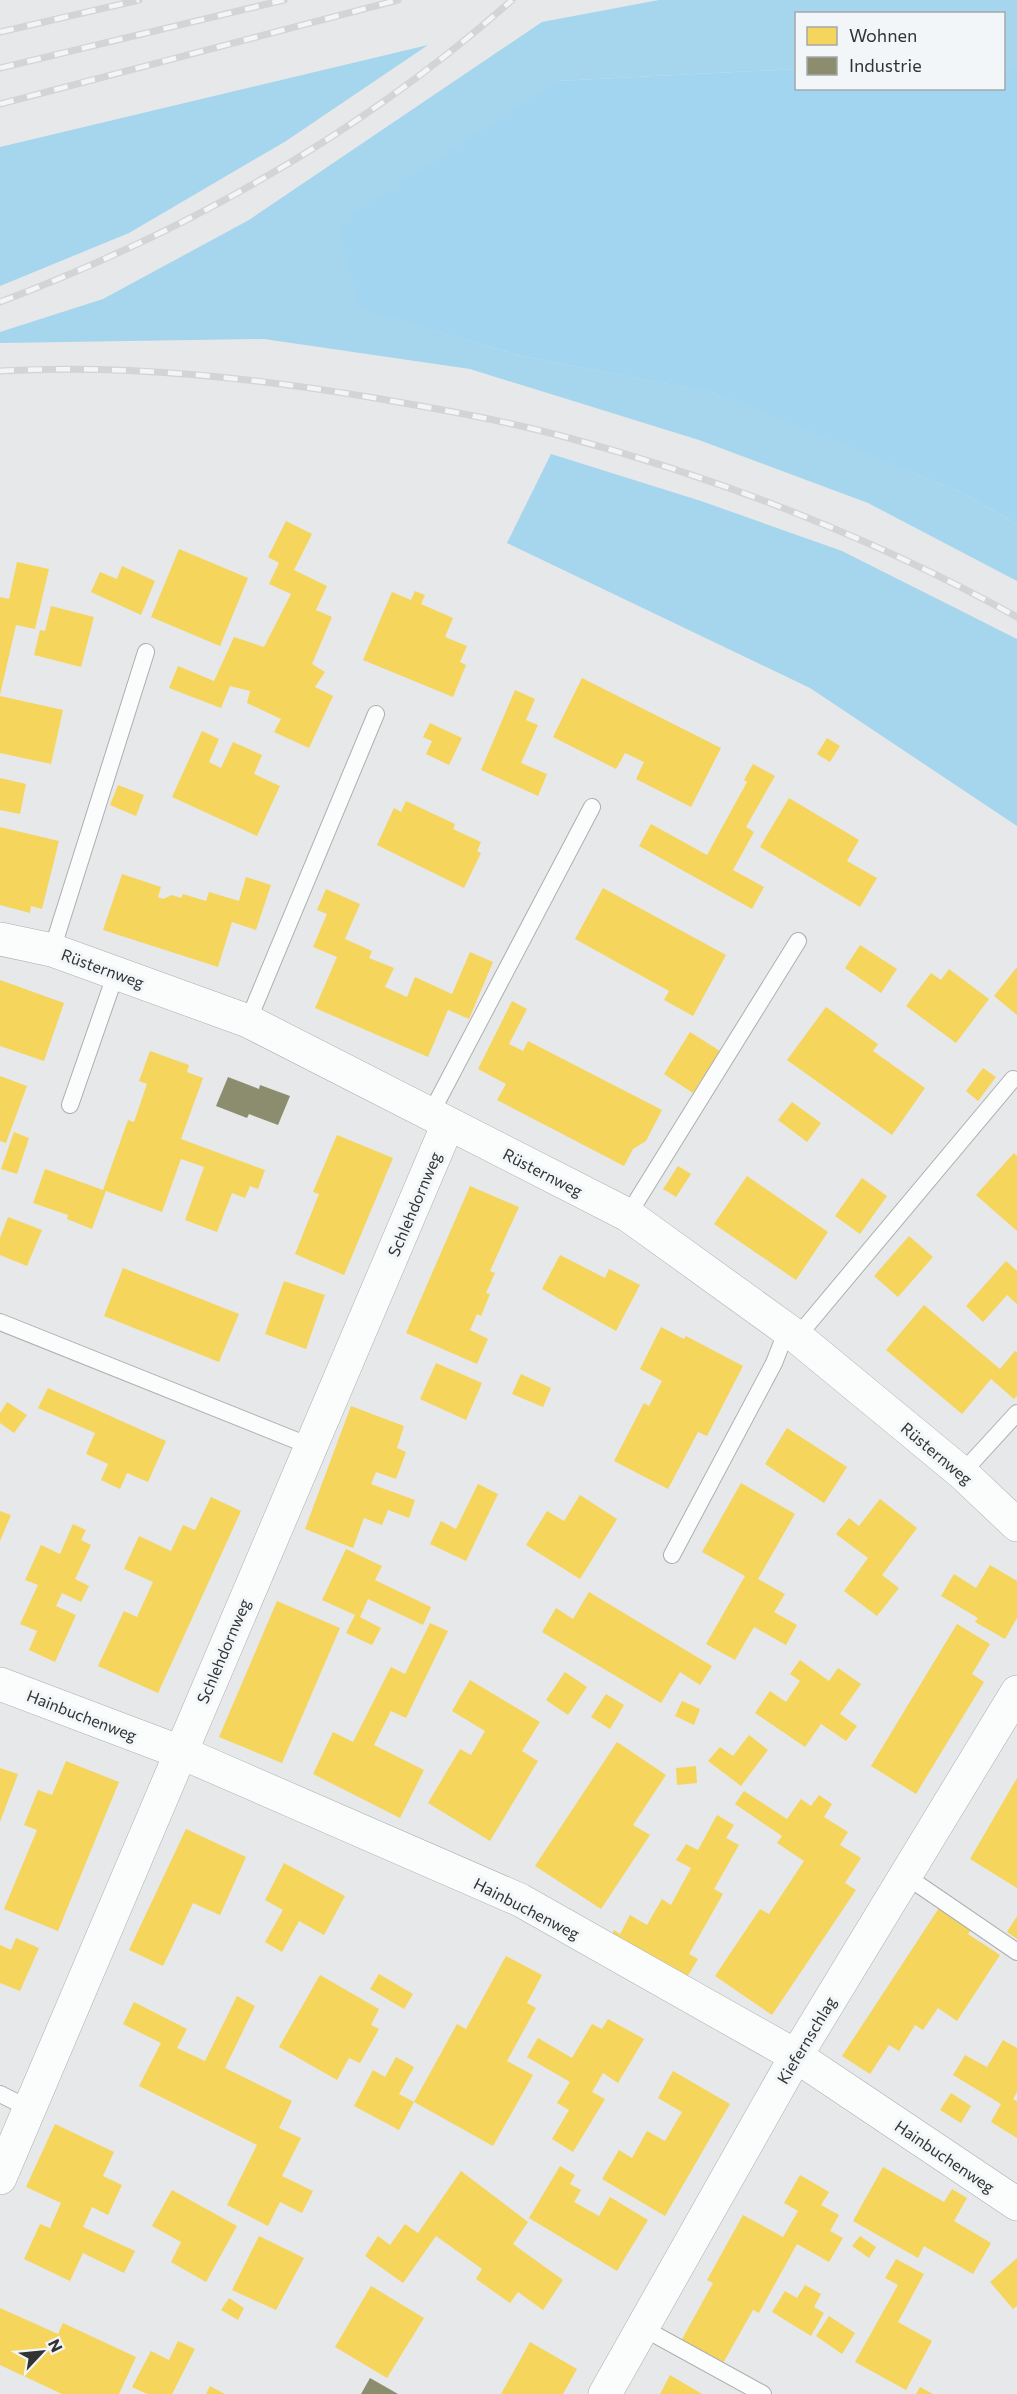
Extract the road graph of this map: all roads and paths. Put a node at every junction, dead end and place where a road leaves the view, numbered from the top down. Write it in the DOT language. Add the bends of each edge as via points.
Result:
graph roads {
  1 [pos="146,652"];
  2 [pos="376,714"];
  3 [pos="592,807"];
  4 [pos="0,939"];
  5 [pos="798,941"];
  6 [pos="52,950"];
  7 [pos="116,973"];
  8 [pos="248,1021"];
  9 [pos="1013,1079"];
  10 [pos="70,1105"];
  11 [pos="439,1120"];
  12 [pos="628,1215"];
  13 [pos="0,1322"];
  14 [pos="792,1333"];
  15 [pos="1017,1413"];
  16 [pos="310,1446"];
  17 [pos="962,1473"];
  18 [pos="1017,1525"];
  19 [pos="672,1555"];
  20 [pos="0,1684"];
  21 [pos="1017,1692"];
  22 [pos="180,1752"];
  23 [pos="906,1876"];
  24 [pos="1017,1952"];
  25 [pos="796,2056"];
  26 [pos="0,2094"];
  27 [pos="30,2109"];
  28 [pos="0,2178"];
  29 [pos="1017,2204"];
  30 [pos="643,2328"];
  31 [pos="605,2394"];
  32 [pos="763,2394"];
  1 -- 6 [label="lane"];
  2 -- 8 [label="lane"];
  3 -- 11 [label="lane"];
  4 -- 6 [label="street, Rüsternweg"];
  5 -- 12 [label="lane"];
  6 -- 7 [label="street, Rüsternweg"];
  7 -- 8 [label="street, Rüsternweg"];
  7 -- 10 [label="lane"];
  8 -- 11 [label="street, Rüsternweg"];
  9 -- 14 [label="lane"];
  11 -- 12 [label="street, Rüsternweg"];
  11 -- 16 [label="street, Schlehdornweg"];
  12 -- 14 [label="street, Rüsternweg"];
  13 -- 16 [label="lane"];
  14 -- 17 [label="street, Rüsternweg"];
  14 -- 19 [label="lane"];
  15 -- 17 [label="lane"];
  16 -- 22 [label="street, Schlehdornweg"];
  17 -- 18 [label="street, Rüsternweg"];
  20 -- 22 [label="street, Hainbuchenweg"];
  21 -- 23 [label="street, Kiefernschlag"];
  22 -- 25 [label="street, Hainbuchenweg" via="520,1900"];
  22 -- 27 [label="street, Schlehdornweg"];
  23 -- 24 [label="lane"];
  23 -- 25 [label="street, Kiefernschlag"];
  25 -- 29 [label="street, Hainbuchenweg"];
  25 -- 30 [label="street, Kiefernschlag"];
  26 -- 27 [label="lane"];
  27 -- 28 [label="street, Schlehdornweg"];
  30 -- 31 [label="street, Kiefernschlag"];
  30 -- 32 [label="lane"];
}
